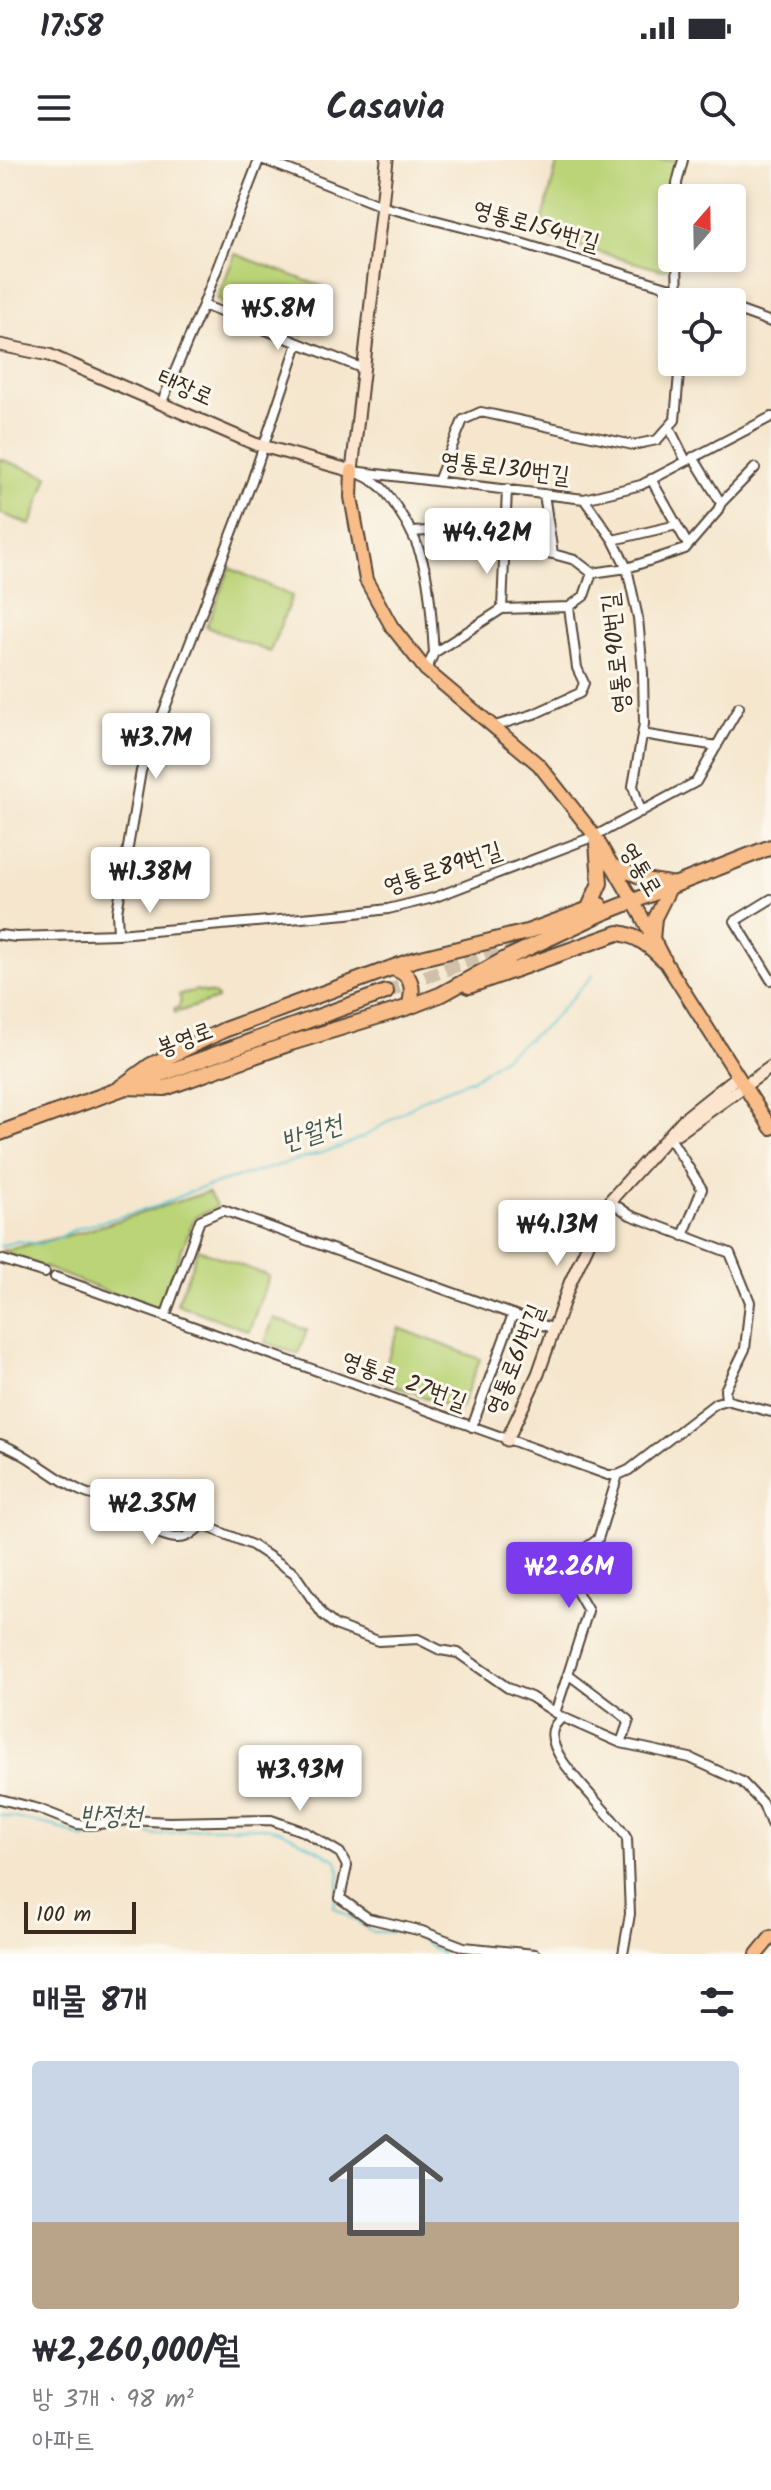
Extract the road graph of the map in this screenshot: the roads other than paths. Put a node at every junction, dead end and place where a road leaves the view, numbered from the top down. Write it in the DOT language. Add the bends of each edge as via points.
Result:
graph roads {
  1 [pos="262,160"];
  2 [pos="291,160"];
  3 [pos="387,160"];
  4 [pos="683,160"];
  5 [pos="279,166"];
  6 [pos="677,184"];
  7 [pos="384,207"];
  8 [pos="677,272"];
  9 [pos="676,288"];
  10 [pos="203,305"];
  11 [pos="746,313"];
  12 [pos="771,322"];
  13 [pos="298,343"];
  14 [pos="0,345"];
  15 [pos="364,369"];
  16 [pos="679,376"];
  17 [pos="162,402"];
  18 [pos="771,417"];
  19 [pos="669,427"];
  20 [pos="264,446"];
  21 [pos="690,459"];
  22 [pos="755,468"];
  23 [pos="352,471"];
  24 [pos="651,479"];
  25 [pos="438,481"];
  26 [pos="507,489"];
  27 [pos="544,494"];
  28 [pos="584,499"];
  29 [pos="721,503"];
  30 [pos="677,525"];
  31 [pos="412,532"];
  32 [pos="613,540"];
  33 [pos="504,545"];
  34 [pos="688,545"];
  35 [pos="553,554"];
  36 [pos="627,568"];
  37 [pos="592,573"];
  38 [pos="569,607"];
  39 [pos="502,609"];
  40 [pos="434,653"];
  41 [pos="426,670"];
  42 [pos="739,707"];
  43 [pos="495,726"];
  44 [pos="642,734"];
  45 [pos="717,746"];
  46 [pos="641,812"];
  47 [pos="596,839"];
  48 [pos="771,847"];
  49 [pos="610,864"];
  50 [pos="674,886"];
  51 [pos="771,899"];
  52 [pos="634,902"];
  53 [pos="588,910"];
  54 [pos="118,934"];
  55 [pos="0,935"];
  56 [pos="653,940"];
  57 [pos="664,960"];
  58 [pos="380,972"];
  59 [pos="771,980"];
  60 [pos="386,992"];
  61 [pos="442,994"];
  62 [pos="409,1007"];
  63 [pos="713,1035"];
  64 [pos="771,1067"];
  65 [pos="741,1080"];
  66 [pos="121,1087"];
  67 [pos="718,1092"];
  68 [pos="771,1128"];
  69 [pos="0,1133"];
  70 [pos="670,1138"];
  71 [pos="610,1201"];
  72 [pos="683,1236"];
  73 [pos="0,1259"];
  74 [pos="45,1273"];
  75 [pos="55,1277"];
  76 [pos="513,1314"];
  77 [pos="165,1317"];
  78 [pos="554,1329"];
  79 [pos="726,1395"];
  80 [pos="771,1412"];
  81 [pos="472,1427"];
  82 [pos="507,1440"];
  83 [pos="0,1444"];
  84 [pos="618,1475"];
  85 [pos="568,1674"];
  86 [pos="559,1715"];
  87 [pos="621,1743"];
  88 [pos="0,1799"];
  89 [pos="771,1824"];
  90 [pos="771,1937"];
  91 [pos="535,1954"];
  92 [pos="623,1954"];
  93 [pos="757,1954"];
  1 -- 5 [label="street, 영통로154번길"];
  1 -- 10 [label="street"];
  2 -- 5 [label="street"];
  3 -- 7 [label="street, 영통로"];
  4 -- 6 [label="street"];
  5 -- 7 [label="street, 영통로154번길"];
  7 -- 9 [label="street, 영통로154번길"];
  7 -- 15 [label="street, 영통로"];
  8 -- 9 [label="street"];
  10 -- 13 [label="street"];
  10 -- 17 [label="street"];
  11 -- 12 [label="street"];
  13 -- 15 [label="street"];
  13 -- 20 [label="street"];
  14 -- 17 [label="street, 태장로" via="49,355"];
  15 -- 23 [label="street, 영통로"];
  16 -- 19 [label="street" via="675,420"];
  17 -- 20 [label="street, 태장로"];
  18 -- 21 [label="street, 영통로130번길"];
  19 -- 21 [label="street"];
  19 -- 25 [label="street" via="657,440 633,445 481,412 463,420"];
  20 -- 23 [label="street, 태장로"];
  20 -- 54 [label="street" via="141,771 117,912"];
  21 -- 24 [label="street, 영통로130번길"];
  21 -- 29 [label="street"];
  22 -- 29 [label="street"];
  23 -- 25 [label="street, 영통로130번길"];
  23 -- 31 [label="street" via="380,483"];
  23 -- 41 [label="main road, 영통로" via="351,497 366,580 392,627"];
  24 -- 28 [label="street, 영통로130번길"];
  24 -- 30 [label="street"];
  25 -- 26 [label="street, 영통로130번길"];
  26 -- 27 [label="street, 영통로130번길"];
  26 -- 33 [label="street"];
  27 -- 28 [label="street, 영통로130번길"];
  27 -- 35 [label="street"];
  28 -- 32 [label="street, 영통로90번길"];
  29 -- 34 [label="street"];
  30 -- 32 [label="street"];
  30 -- 34 [label="street"];
  31 -- 33 [label="street"];
  31 -- 40 [label="street" via="427,573"];
  32 -- 36 [label="street, 영통로90번길"];
  33 -- 35 [label="street"];
  33 -- 39 [label="street"];
  34 -- 36 [label="street"];
  35 -- 37 [label="street" via="575,560"];
  36 -- 37 [label="street"];
  36 -- 44 [label="street, 영통로90번길" via="643,673"];
  37 -- 38 [label="street" via="584,596"];
  38 -- 39 [label="street"];
  38 -- 43 [label="street" via="584,683 580,693"];
  39 -- 40 [label="street"];
  40 -- 41 [label="street"];
  41 -- 43 [label="main road, 영통로"];
  42 -- 45 [label="street"];
  43 -- 47 [label="main road, 영통로" via="539,765"];
  44 -- 45 [label="street"];
  44 -- 46 [label="street, 영통로90번길" via="633,786"];
  45 -- 46 [label="street" via="696,782"];
  46 -- 47 [label="street"];
  47 -- 49 [label="main road, 영통로"];
  47 -- 53 [label="highway" via="600,883"];
  47 -- 54 [label="street, 영통로89번길" via="388,909"];
  48 -- 50 [label="highway"];
  49 -- 50 [label="main road"];
  49 -- 52 [label="main road, 영통로"];
  50 -- 52 [label="highway"];
  50 -- 56 [label="main road" via="655,918"];
  51 -- 59 [label="street" via="735,921"];
  52 -- 53 [label="highway" via="610,900"];
  52 -- 56 [label="main road, 영통로"];
  52 -- 61 [label="highway" via="511,956"];
  53 -- 58 [label="highway"];
  54 -- 55 [label="street, 영통로89번길"];
  56 -- 57 [label="main road, 영통로"];
  57 -- 61 [label="highway" via="642,941 618,933"];
  57 -- 63 [label="main road, 영통로"];
  58 -- 62 [label="highway" via="393,968 406,974 413,987"];
  58 -- 66 [label="highway" via="224,1030 151,1065"];
  60 -- 66 [label="highway, 봉영로"];
  61 -- 62 [label="highway"];
  62 -- 66 [label="highway" via="165,1088"];
  63 -- 65 [label="main road, 영통로"];
  63 -- 67 [label="street" via="728,1073"];
  64 -- 65 [label="street"];
  65 -- 67 [label="street"];
  65 -- 68 [label="main road, 영통로"];
  65 -- 70 [label="street" via="690,1127"];
  66 -- 69 [label="highway, 봉영로"];
  67 -- 70 [label="street" via="684,1119"];
  70 -- 71 [label="street, 영통로61번길"];
  70 -- 72 [label="street" via="702,1189"];
  71 -- 72 [label="street"];
  71 -- 78 [label="street, 영통로61번길"];
  72 -- 79 [label="street" via="730,1253 750,1302 745,1349"];
  73 -- 74 [label="street"];
  75 -- 77 [label="street, 영통로 27번길"];
  76 -- 77 [label="street" via="223,1210 200,1220"];
  76 -- 78 [label="street"];
  76 -- 81 [label="street"];
  77 -- 81 [label="street, 영통로 27번길"];
  78 -- 82 [label="street, 영통로61번길"];
  79 -- 80 [label="street"];
  79 -- 84 [label="street"];
  81 -- 82 [label="street, 영통로 27번길"];
  82 -- 84 [label="street, 영통로 27번길"];
  83 -- 86 [label="street" via="164,1535 189,1537 203,1525 235,1536 294,1573 335,1625 378,1641 418,1639 458,1653"];
  84 -- 85 [label="street" via="598,1539 573,1557 569,1578 588,1611"];
  85 -- 86 [label="street"];
  85 -- 87 [label="street" via="629,1720"];
  86 -- 87 [label="street"];
  86 -- 92 [label="street" via="552,1737 557,1753 627,1839 630,1914"];
  87 -- 89 [label="street" via="690,1758 742,1782 763,1804"];
  88 -- 91 [label="street" via="77,1824 271,1820 340,1853 347,1866 340,1898 368,1918 464,1947"];
  90 -- 93 [label="main road"];
}
